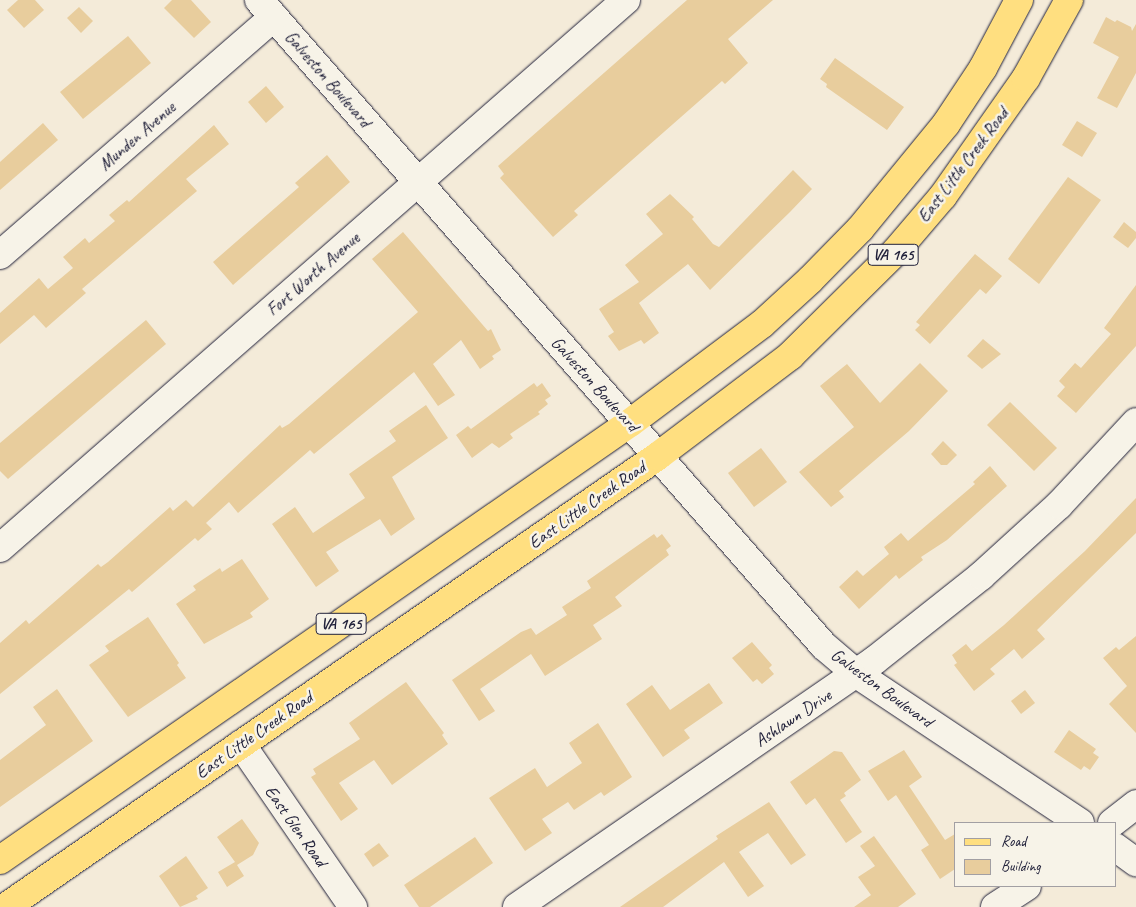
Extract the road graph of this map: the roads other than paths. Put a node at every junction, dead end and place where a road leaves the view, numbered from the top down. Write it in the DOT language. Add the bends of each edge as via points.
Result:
graph roads {
  1 [pos="626,0"];
  2 [pos="1019,0"];
  3 [pos="1069,0"];
  4 [pos="266,9"];
  5 [pos="418,182"];
  6 [pos="0,255"];
  7 [pos="1136,422"];
  8 [pos="630,423"];
  9 [pos="658,456"];
  10 [pos="0,548"];
  11 [pos="857,674"];
  12 [pos="241,744"];
  13 [pos="1136,804"];
  14 [pos="1079,822"];
  15 [pos="1113,822"];
  16 [pos="1116,848"];
  17 [pos="0,860"];
  18 [pos="1136,862"];
  19 [pos="1025,887"];
  20 [pos="6,907"];
  21 [pos="353,907"];
  22 [pos="516,907"];
  23 [pos="995,907"];
  1 -- 5 [label="street, Fort Worth Avenue"];
  2 -- 8 [label="main road, VA 165" via="983,68 946,124 860,229 762,324"];
  3 -- 9 [label="main road, East Little Creek Road / VA 165" via="1026,78 986,139 896,252 790,356"];
  4 -- 5 [label="street, Galveston Boulevard"];
  4 -- 6 [label="street, Munden Avenue"];
  5 -- 8 [label="street, Galveston Boulevard"];
  5 -- 10 [label="street, Fort Worth Avenue"];
  7 -- 11 [label="street, Ashlawn Drive" via="1059,505 981,576"];
  8 -- 9 [label="street, Galveston Boulevard"];
  8 -- 17 [label="main road, VA 165"];
  9 -- 11 [label="street, Galveston Boulevard" via="824,646"];
  9 -- 12 [label="main road, East Little Creek Road / VA 165"];
  11 -- 14 [label="street, Galveston Boulevard"];
  11 -- 22 [label="street, Ashlawn Drive"];
  12 -- 20 [label="main road, East Little Creek Road / VA 165"];
  12 -- 21 [label="street, East Glen Road"];
  13 -- 15 [label="street"];
  16 -- 18 [label="street"];
  19 -- 23 [label="street"];
}
